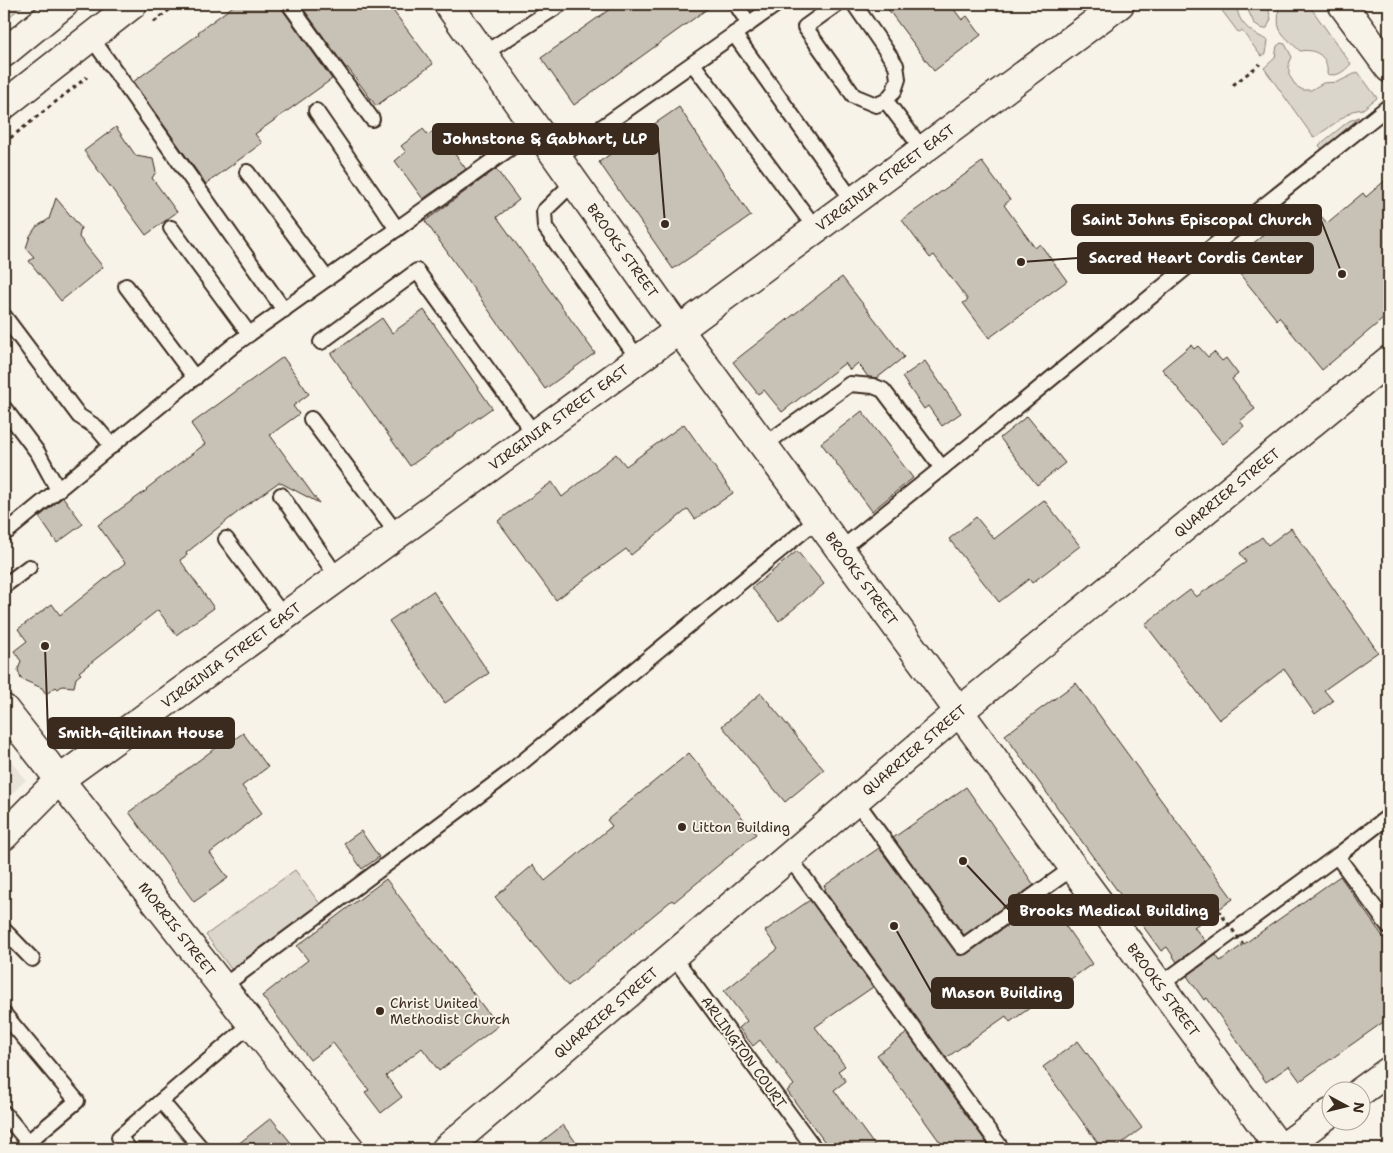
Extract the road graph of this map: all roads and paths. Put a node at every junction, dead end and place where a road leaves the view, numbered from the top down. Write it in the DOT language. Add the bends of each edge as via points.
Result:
graph roads {
  1 [pos="64,4"];
  2 [pos="133,4"];
  3 [pos="289,4"];
  4 [pos="448,4"];
  5 [pos="561,4"];
  6 [pos="736,4"];
  7 [pos="778,4"];
  8 [pos="837,4"];
  9 [pos="854,4"];
  10 [pos="1120,4"];
  11 [pos="1342,4"];
  12 [pos="749,24"];
  13 [pos="734,34"];
  14 [pos="91,37"];
  15 [pos="4,53"];
  16 [pos="484,54"];
  17 [pos="693,64"];
  18 [pos="1260,64"];
  19 [pos="1389,68"];
  20 [pos="1233,85"];
  21 [pos="886,101"];
  22 [pos="4,105"];
  23 [pos="1389,106"];
  24 [pos="316,110"];
  25 [pos="372,119"];
  26 [pos="537,130"];
  27 [pos="922,150"];
  28 [pos="558,158"];
  29 [pos="247,172"];
  30 [pos="574,182"];
  31 [pos="853,201"];
  32 [pos="171,228"];
  33 [pos="397,229"];
  34 [pos="816,229"];
  35 [pos="327,279"];
  36 [pos="126,286"];
  37 [pos="284,310"];
  38 [pos="4,316"];
  39 [pos="679,330"];
  40 [pos="250,334"];
  41 [pos="321,342"];
  42 [pos="639,360"];
  43 [pos="1389,360"];
  44 [pos="194,378"];
  45 [pos="4,408"];
  46 [pos="311,419"];
  47 [pos="536,435"];
  48 [pos="764,445"];
  49 [pos="112,446"];
  50 [pos="942,468"];
  51 [pos="58,490"];
  52 [pos="281,496"];
  53 [pos="818,519"];
  54 [pos="4,534"];
  55 [pos="398,535"];
  56 [pos="226,539"];
  57 [pos="841,549"];
  58 [pos="29,567"];
  59 [pos="338,578"];
  60 [pos="4,586"];
  61 [pos="284,617"];
  62 [pos="4,709"];
  63 [pos="960,711"];
  64 [pos="59,780"];
  65 [pos="856,801"];
  66 [pos="1389,816"];
  67 [pos="4,836"];
  68 [pos="1338,856"];
  69 [pos="790,857"];
  70 [pos="1074,867"];
  71 [pos="1218,910"];
  72 [pos="1389,927"];
  73 [pos="4,930"];
  74 [pos="1243,944"];
  75 [pos="673,956"];
  76 [pos="32,959"];
  77 [pos="1160,985"];
  78 [pos="222,987"];
  79 [pos="4,1014"];
  80 [pos="251,1024"];
  81 [pos="1389,1071"];
  82 [pos="1370,1085"];
  83 [pos="161,1101"];
  84 [pos="4,1114"];
  85 [pos="1320,1120"];
  86 [pos="129,1149"];
  87 [pos="202,1149"];
  88 [pos="350,1149"];
  89 [pos="446,1149"];
  90 [pos="815,1149"];
  91 [pos="1002,1149"];
  92 [pos="1281,1149"];
  1 -- 15 [label="main road"];
  2 -- 14 [label="main road"];
  3 -- 25 [label="lane"];
  4 -- 16 [label="main road, BROOKS STREET"];
  5 -- 16 [label="lane"];
  6 -- 12 [label="lane"];
  7 -- 12 [label="lane"];
  8 -- 21 [label="lane" via="805,27 854,96 876,105"];
  9 -- 21 [label="lane" via="896,65 898,79"];
  10 -- 27 [label="main road, VIRGINIA STREET EAST"];
  11 -- 19 [label="main road"];
  12 -- 13 [label="lane"];
  13 -- 17 [label="lane"];
  13 -- 31 [label="lane"];
  14 -- 22 [label="main road"];
  14 -- 37 [label="lane"];
  16 -- 26 [label="main road, BROOKS STREET"];
  17 -- 28 [label="lane"];
  17 -- 34 [label="lane"];
  18 -- 20 [label="path"];
  21 -- 27 [label="lane"];
  23 -- 50 [label="lane"];
  24 -- 33 [label="lane"];
  26 -- 28 [label="main road, BROOKS STREET"];
  26 -- 33 [label="lane"];
  27 -- 31 [label="main road, VIRGINIA STREET EAST"];
  28 -- 30 [label="main road, BROOKS STREET"];
  29 -- 35 [label="lane"];
  30 -- 39 [label="main road, BROOKS STREET"];
  30 -- 42 [label="lane" via="544,211 545,227"];
  31 -- 34 [label="main road, VIRGINIA STREET EAST"];
  32 -- 40 [label="lane"];
  33 -- 35 [label="lane"];
  34 -- 39 [label="main road, VIRGINIA STREET EAST"];
  35 -- 37 [label="lane"];
  36 -- 44 [label="lane"];
  37 -- 40 [label="lane"];
  38 -- 49 [label="lane" via="79,416 96,427"];
  39 -- 42 [label="main road, VIRGINIA STREET EAST"];
  39 -- 48 [label="main road, BROOKS STREET"];
  40 -- 44 [label="lane"];
  41 -- 47 [label="lane" via="417,271"];
  42 -- 47 [label="main road, VIRGINIA STREET EAST"];
  43 -- 63 [label="main road, QUARRIER STREET"];
  44 -- 49 [label="lane"];
  45 -- 51 [label="lane" via="38,453"];
  46 -- 55 [label="lane"];
  47 -- 55 [label="main road, VIRGINIA STREET EAST"];
  48 -- 50 [label="lane" via="850,384 873,386 883,390"];
  48 -- 53 [label="main road, BROOKS STREET"];
  49 -- 51 [label="lane"];
  50 -- 57 [label="lane"];
  51 -- 54 [label="lane"];
  52 -- 59 [label="lane"];
  53 -- 57 [label="main road, BROOKS STREET"];
  53 -- 78 [label="lane" via="510,773"];
  55 -- 59 [label="main road, VIRGINIA STREET EAST"];
  56 -- 61 [label="lane"];
  57 -- 63 [label="main road, BROOKS STREET"];
  58 -- 60 [label="lane"];
  59 -- 61 [label="main road, VIRGINIA STREET EAST"];
  61 -- 64 [label="main road, VIRGINIA STREET EAST"];
  62 -- 64 [label="main road, MORRIS STREET"];
  63 -- 65 [label="main road, QUARRIER STREET"];
  63 -- 70 [label="main road, BROOKS STREET"];
  64 -- 67 [label="main road, VIRGINIA STREET EAST"];
  64 -- 78 [label="main road, MORRIS STREET"];
  65 -- 69 [label="main road, QUARRIER STREET"];
  65 -- 70 [label="lane" via="962,947"];
  66 -- 68 [label="lane"];
  68 -- 72 [label="lane"];
  68 -- 77 [label="lane"];
  69 -- 75 [label="main road, QUARRIER STREET"];
  69 -- 91 [label="lane"];
  70 -- 77 [label="main road, BROOKS STREET"];
  71 -- 74 [label="path, bridge"];
  73 -- 76 [label="lane"];
  75 -- 89 [label="main road, QUARRIER STREET"];
  75 -- 90 [label="lane, ARLINGTON COURT"];
  77 -- 92 [label="main road, BROOKS STREET"];
  78 -- 80 [label="main road, MORRIS STREET"];
  79 -- 84 [label="lane" via="77,1101 28,1142"];
  80 -- 83 [label="lane"];
  80 -- 88 [label="main road, MORRIS STREET"];
  81 -- 82 [label="main road"];
  83 -- 86 [label="lane" via="119,1137"];
  83 -- 87 [label="lane"];
  85 -- 92 [label="main road"];
}
